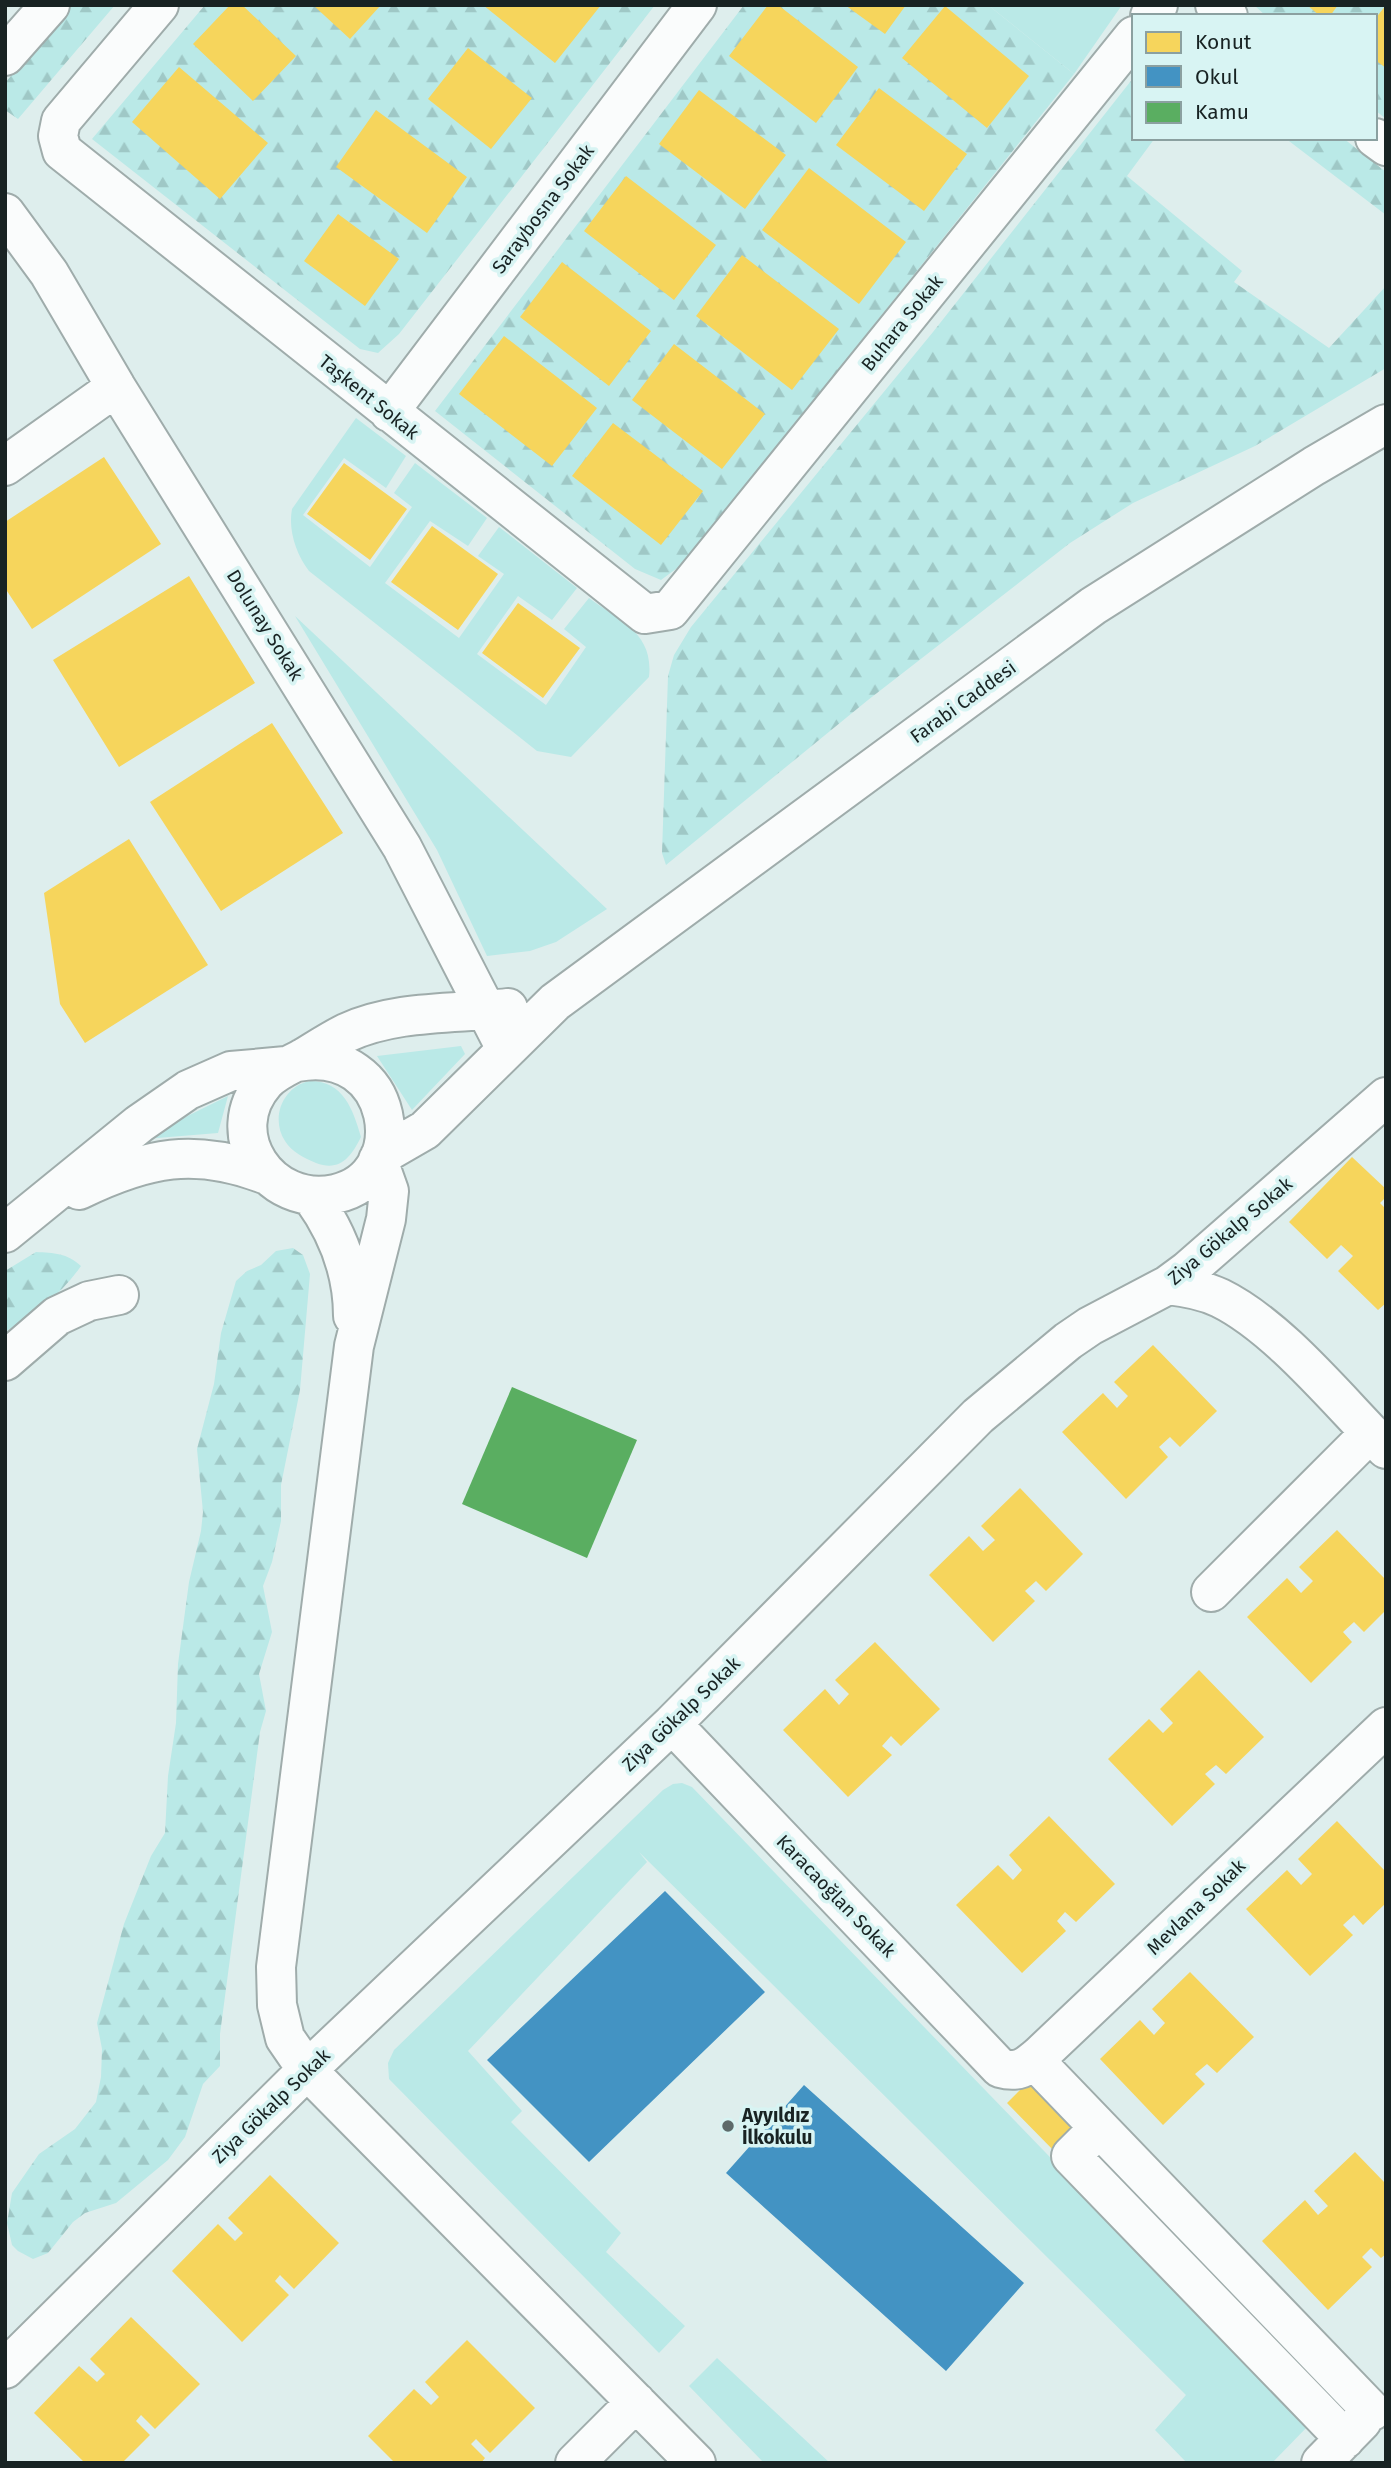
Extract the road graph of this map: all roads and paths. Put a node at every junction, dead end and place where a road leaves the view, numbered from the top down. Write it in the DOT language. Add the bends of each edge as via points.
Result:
graph roads {
  1 [pos="50,5"];
  2 [pos="159,5"];
  3 [pos="696,5"];
  4 [pos="1132,38"];
  5 [pos="5,56"];
  6 [pos="5,213"];
  7 [pos="116,387"];
  8 [pos="389,412"];
  9 [pos="1386,424"];
  10 [pos="5,466"];
  11 [pos="670,610"];
  12 [pos="555,1002"];
  13 [pos="484,1011"];
  14 [pos="506,1049"];
  15 [pos="292,1064"];
  16 [pos="1386,1097"];
  17 [pos="379,1158"];
  18 [pos="267,1175"];
  19 [pos="312,1197"];
  20 [pos="5,1233"];
  21 [pos="1168,1285"];
  22 [pos="119,1295"];
  23 [pos="354,1346"];
  24 [pos="5,1361"];
  25 [pos="1378,1441"];
  26 [pos="1211,1592"];
  27 [pos="672,1724"];
  28 [pos="1386,1727"];
  29 [pos="1017,2064"];
  30 [pos="307,2070"];
  31 [pos="1099,2128"];
  32 [pos="1232,2266"];
  33 [pos="1204,2293"];
  34 [pos="5,2369"];
  35 [pos="636,2402"];
  36 [pos="1379,2404"];
  37 [pos="1333,2451"];
  38 [pos="575,2463"];
  39 [pos="696,2463"];
  1 -- 5 [label="street"];
  2 -- 8 [label="street, Taşkent Sokak" via="61,121 62,151"];
  3 -- 8 [label="street, Saraybosna Sokak"];
  4 -- 11 [label="street, Buhara Sokak"];
  6 -- 7 [label="street, Dolunay Sokak" via="49,273"];
  7 -- 10 [label="street"];
  7 -- 13 [label="street, Dolunay Sokak" via="402,847"];
  8 -- 11 [label="street, Taşkent Sokak" via="629,604 645,614"];
  9 -- 12 [label="street, Farabi Caddesi" via="1093,606"];
  12 -- 13 [label="street"];
  12 -- 14 [label="street, Farabi Caddesi"];
  13 -- 14 [label="street, Dolunay Sokak"];
  13 -- 15 [label="street" via="444,1012 380,1023 348,1032"];
  14 -- 17 [label="street, Farabi Caddesi" via="425,1130"];
  15 -- 17 [label="street" via="324,1059 344,1064 362,1076 377,1094 385,1117"];
  15 -- 18 [label="street" via="265,1082 249,1117 250,1143"];
  15 -- 20 [label="street" via="231,1071 188,1090"];
  16 -- 21 [label="street, Ziya Gökalp Sokak"];
  17 -- 19 [label="street" via="349,1189"];
  17 -- 23 [label="street" via="389,1191 386,1219"];
  18 -- 19 [label="street" via="294,1193"];
  18 -- 20 [label="street" via="200,1158 145,1163 73,1193"];
  19 -- 23 [label="street" via="328,1219 346,1262 352,1287"];
  21 -- 25 [label="street" via="1194,1288 1251,1317"];
  21 -- 27 [label="street, Ziya Gökalp Sokak" via="1069,1341 978,1416"];
  22 -- 24 [label="street" via="89,1301 57,1316"];
  23 -- 30 [label="street" via="276,1967 276,2005 285,2038"];
  25 -- 26 [label="street"];
  27 -- 29 [label="street, Karacaoğlan Sokak"];
  27 -- 30 [label="street, Ziya Gökalp Sokak"];
  28 -- 29 [label="street, Mevlana Sokak"];
  29 -- 31 [label="street, Karacaoğlan Sokak"];
  30 -- 34 [label="street, Ziya Gökalp Sokak"];
  30 -- 35 [label="street"];
  31 -- 32 [label="street, Karacaoğlan Sokak"];
  31 -- 33 [label="street" via="1072,2156"];
  32 -- 33 [label="street"];
  32 -- 36 [label="street, Karacaoğlan Sokak"];
  33 -- 37 [label="street"];
  35 -- 38 [label="street"];
  35 -- 39 [label="street"];
  36 -- 37 [label="street"];
}
